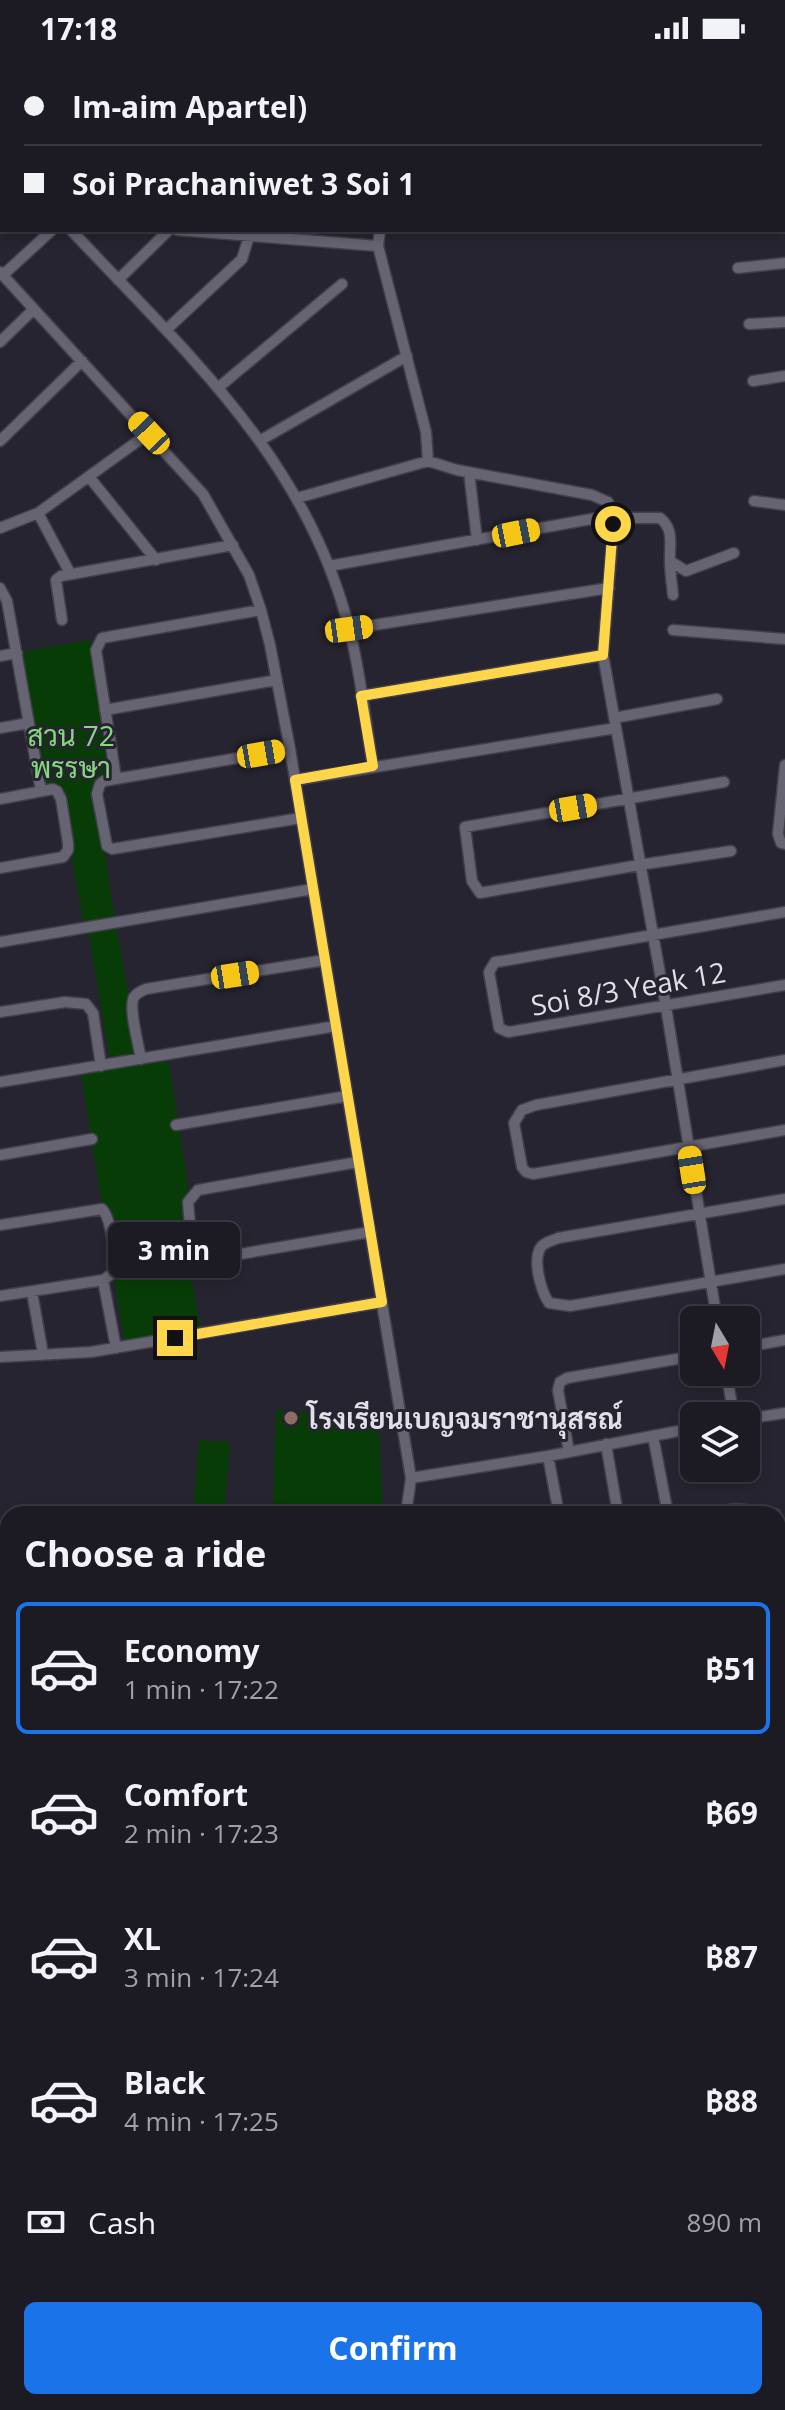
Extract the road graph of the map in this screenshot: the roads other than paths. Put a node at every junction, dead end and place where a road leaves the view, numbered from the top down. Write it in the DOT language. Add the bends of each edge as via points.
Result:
graph roads {
  1 [pos="50,232"];
  2 [pos="73,232"];
  3 [pos="167,232"];
  4 [pos="214,232"];
  5 [pos="380,232"];
  6 [pos="251,234"];
  7 [pos="378,246"];
  8 [pos="785,263"];
  9 [pos="738,268"];
  10 [pos="2,274"];
  11 [pos="118,280"];
  12 [pos="342,284"];
  13 [pos="34,309"];
  14 [pos="785,322"];
  15 [pos="749,324"];
  16 [pos="166,330"];
  17 [pos="0,342"];
  18 [pos="407,356"];
  19 [pos="82,361"];
  20 [pos="785,376"];
  21 [pos="753,381"];
  22 [pos="219,387"];
  23 [pos="149,433"];
  24 [pos="261,440"];
  25 [pos="0,441"];
  26 [pos="428,461"];
  27 [pos="469,472"];
  28 [pos="90,478"];
  29 [pos="297,498"];
  30 [pos="754,501"];
  31 [pos="785,505"];
  32 [pos="38,513"];
  33 [pos="614,517"];
  34 [pos="1,523"];
  35 [pos="477,540"];
  36 [pos="233,545"];
  37 [pos="734,553"];
  38 [pos="156,560"];
  39 [pos="670,561"];
  40 [pos="329,566"];
  41 [pos="70,573"];
  42 [pos="0,588"];
  43 [pos="609,588"];
  44 [pos="673,595"];
  45 [pos="261,610"];
  46 [pos="62,620"];
  47 [pos="349,629"];
  48 [pos="673,630"];
  49 [pos="785,639"];
  50 [pos="17,653"];
  51 [pos="603,655"];
  52 [pos="0,656"];
  53 [pos="277,680"];
  54 [pos="361,696"];
  55 [pos="717,699"];
  56 [pos="105,710"];
  57 [pos="29,723"];
  58 [pos="615,723"];
  59 [pos="0,728"];
  60 [pos="290,749"];
  61 [pos="785,765"];
  62 [pos="373,766"];
  63 [pos="116,778"];
  64 [pos="295,780"];
  65 [pos="724,782"];
  66 [pos="41,791"];
  67 [pos="627,798"];
  68 [pos="0,799"];
  69 [pos="783,812"];
  70 [pos="301,818"];
  71 [pos="785,844"];
  72 [pos="731,851"];
  73 [pos="639,865"];
  74 [pos="0,868"];
  75 [pos="313,889"];
  76 [pos="785,912"];
  77 [pos="652,935"];
  78 [pos="0,942"];
  79 [pos="325,960"];
  80 [pos="785,985"];
  81 [pos="666,1007"];
  82 [pos="0,1012"];
  83 [pos="336,1026"];
  84 [pos="141,1059"];
  85 [pos="785,1060"];
  86 [pos="101,1066"];
  87 [pos="677,1080"];
  88 [pos="0,1082"];
  89 [pos="347,1096"];
  90 [pos="176,1125"];
  91 [pos="785,1130"];
  92 [pos="92,1139"];
  93 [pos="689,1148"];
  94 [pos="0,1155"];
  95 [pos="358,1162"];
  96 [pos="785,1199"];
  97 [pos="699,1214"];
  98 [pos="0,1225"];
  99 [pos="370,1232"];
  100 [pos="785,1269"];
  101 [pos="103,1280"];
  102 [pos="711,1282"];
  103 [pos="32,1292"];
  104 [pos="0,1296"];
  105 [pos="382,1302"];
  106 [pos="715,1306"];
  107 [pos="785,1340"];
  108 [pos="760,1344"];
  109 [pos="116,1348"];
  110 [pos="43,1354"];
  111 [pos="0,1357"];
  112 [pos="680,1358"];
  113 [pos="785,1413"];
  114 [pos="760,1417"];
  115 [pos="680,1431"];
  116 [pos="653,1436"];
  117 [pos="606,1444"];
  118 [pos="569,1452"];
  119 [pos="548,1456"];
  120 [pos="411,1478"];
  121 [pos="407,1506"];
  122 [pos="557,1506"];
  123 [pos="617,1506"];
  124 [pos="666,1506"];
  1 -- 10 [label="street"];
  2 -- 11 [label="street"];
  3 -- 11 [label="street"];
  4 -- 6 [label="street"];
  5 -- 7 [label="street"];
  6 -- 7 [label="street"];
  6 -- 16 [label="street" via="233,270"];
  7 -- 18 [label="street"];
  8 -- 9 [label="street"];
  10 -- 13 [label="street"];
  11 -- 16 [label="street"];
  12 -- 22 [label="street"];
  13 -- 17 [label="street"];
  13 -- 19 [label="street"];
  14 -- 15 [label="street"];
  16 -- 22 [label="street"];
  18 -- 24 [label="street"];
  18 -- 26 [label="street"];
  19 -- 23 [label="street"];
  19 -- 25 [label="street"];
  20 -- 21 [label="street"];
  22 -- 24 [label="street"];
  23 -- 28 [label="street"];
  23 -- 36 [label="street" via="203,494"];
  24 -- 29 [label="street"];
  26 -- 27 [label="street"];
  26 -- 29 [label="street"];
  27 -- 33 [label="street" via="603,498"];
  27 -- 35 [label="street"];
  28 -- 32 [label="street"];
  28 -- 38 [label="street"];
  29 -- 40 [label="street"];
  30 -- 31 [label="street"];
  32 -- 34 [label="street"];
  32 -- 41 [label="street"];
  33 -- 35 [label="street"];
  33 -- 39 [label="street" via="665,521"];
  33 -- 43 [label="street"];
  35 -- 40 [label="street"];
  36 -- 38 [label="street"];
  36 -- 45 [label="street"];
  37 -- 39 [label="street" via="686,571"];
  38 -- 41 [label="street"];
  39 -- 44 [label="street"];
  40 -- 47 [label="street"];
  41 -- 46 [label="street" via="56,580"];
  42 -- 50 [label="street"];
  43 -- 47 [label="street"];
  43 -- 51 [label="street"];
  45 -- 53 [label="street"];
  45 -- 56 [label="street" via="102,638 96,646"];
  47 -- 54 [label="street"];
  48 -- 49 [label="street"];
  50 -- 52 [label="street"];
  50 -- 57 [label="street"];
  51 -- 54 [label="street"];
  51 -- 58 [label="street"];
  53 -- 56 [label="street"];
  53 -- 60 [label="street"];
  54 -- 62 [label="street"];
  55 -- 58 [label="street"];
  56 -- 63 [label="street"];
  57 -- 59 [label="street"];
  57 -- 66 [label="street"];
  58 -- 62 [label="street"];
  58 -- 67 [label="street"];
  60 -- 63 [label="street"];
  60 -- 64 [label="street"];
  61 -- 69 [label="street"];
  62 -- 64 [label="street"];
  63 -- 70 [label="street" via="97,789 107,846 115,849"];
  64 -- 70 [label="street"];
  65 -- 67 [label="street"];
  66 -- 68 [label="street"];
  66 -- 74 [label="street" via="57,791 68,850 63,857"];
  67 -- 73 [label="street"];
  67 -- 73 [label="street" via="465,827 472,881 480,893 490,893"];
  69 -- 71 [label="street" via="779,839"];
  70 -- 75 [label="street"];
  72 -- 73 [label="street"];
  73 -- 77 [label="street"];
  75 -- 78 [label="street"];
  75 -- 79 [label="street"];
  76 -- 77 [label="street"];
  77 -- 81 [label="street"];
  77 -- 81 [label="street, Soi 8/3 Yeak 12" via="495,962 489,972 496,1015 503,1031"];
  79 -- 83 [label="street"];
  79 -- 84 [label="street" via="137,993 132,1008"];
  80 -- 81 [label="street, Soi 8/3 Yeak 12"];
  81 -- 87 [label="street"];
  82 -- 86 [label="street" via="86,1004 93,1013"];
  83 -- 84 [label="street"];
  83 -- 89 [label="street"];
  84 -- 86 [label="street"];
  85 -- 87 [label="street"];
  86 -- 88 [label="street"];
  87 -- 93 [label="street"];
  87 -- 93 [label="street" via="536,1105 522,1110 514,1123 522,1167 533,1174"];
  89 -- 90 [label="street"];
  89 -- 95 [label="street"];
  91 -- 93 [label="street"];
  92 -- 94 [label="street"];
  93 -- 97 [label="street"];
  95 -- 99 [label="street"];
  95 -- 99 [label="street" via="198,1190 188,1202 194,1252 205,1260"];
  96 -- 97 [label="street"];
  97 -- 102 [label="street"];
  97 -- 102 [label="street" via="558,1238 545,1243 536,1259 545,1296 556,1305"];
  98 -- 101 [label="street" via="102,1209 115,1269"];
  99 -- 105 [label="street"];
  100 -- 102 [label="street"];
  101 -- 103 [label="street"];
  101 -- 109 [label="street"];
  102 -- 106 [label="street"];
  103 -- 104 [label="street"];
  103 -- 110 [label="street"];
  105 -- 109 [label="street"];
  105 -- 120 [label="street"];
  107 -- 108 [label="street"];
  109 -- 110 [label="street"];
  110 -- 111 [label="street"];
  112 -- 118 [label="street" via="560,1382"];
  113 -- 114 [label="street"];
  115 -- 116 [label="street"];
  116 -- 117 [label="street"];
  116 -- 124 [label="street"];
  117 -- 118 [label="street"];
  117 -- 123 [label="street"];
  118 -- 119 [label="street"];
  119 -- 120 [label="street"];
  119 -- 122 [label="street"];
  120 -- 121 [label="street"];
}
